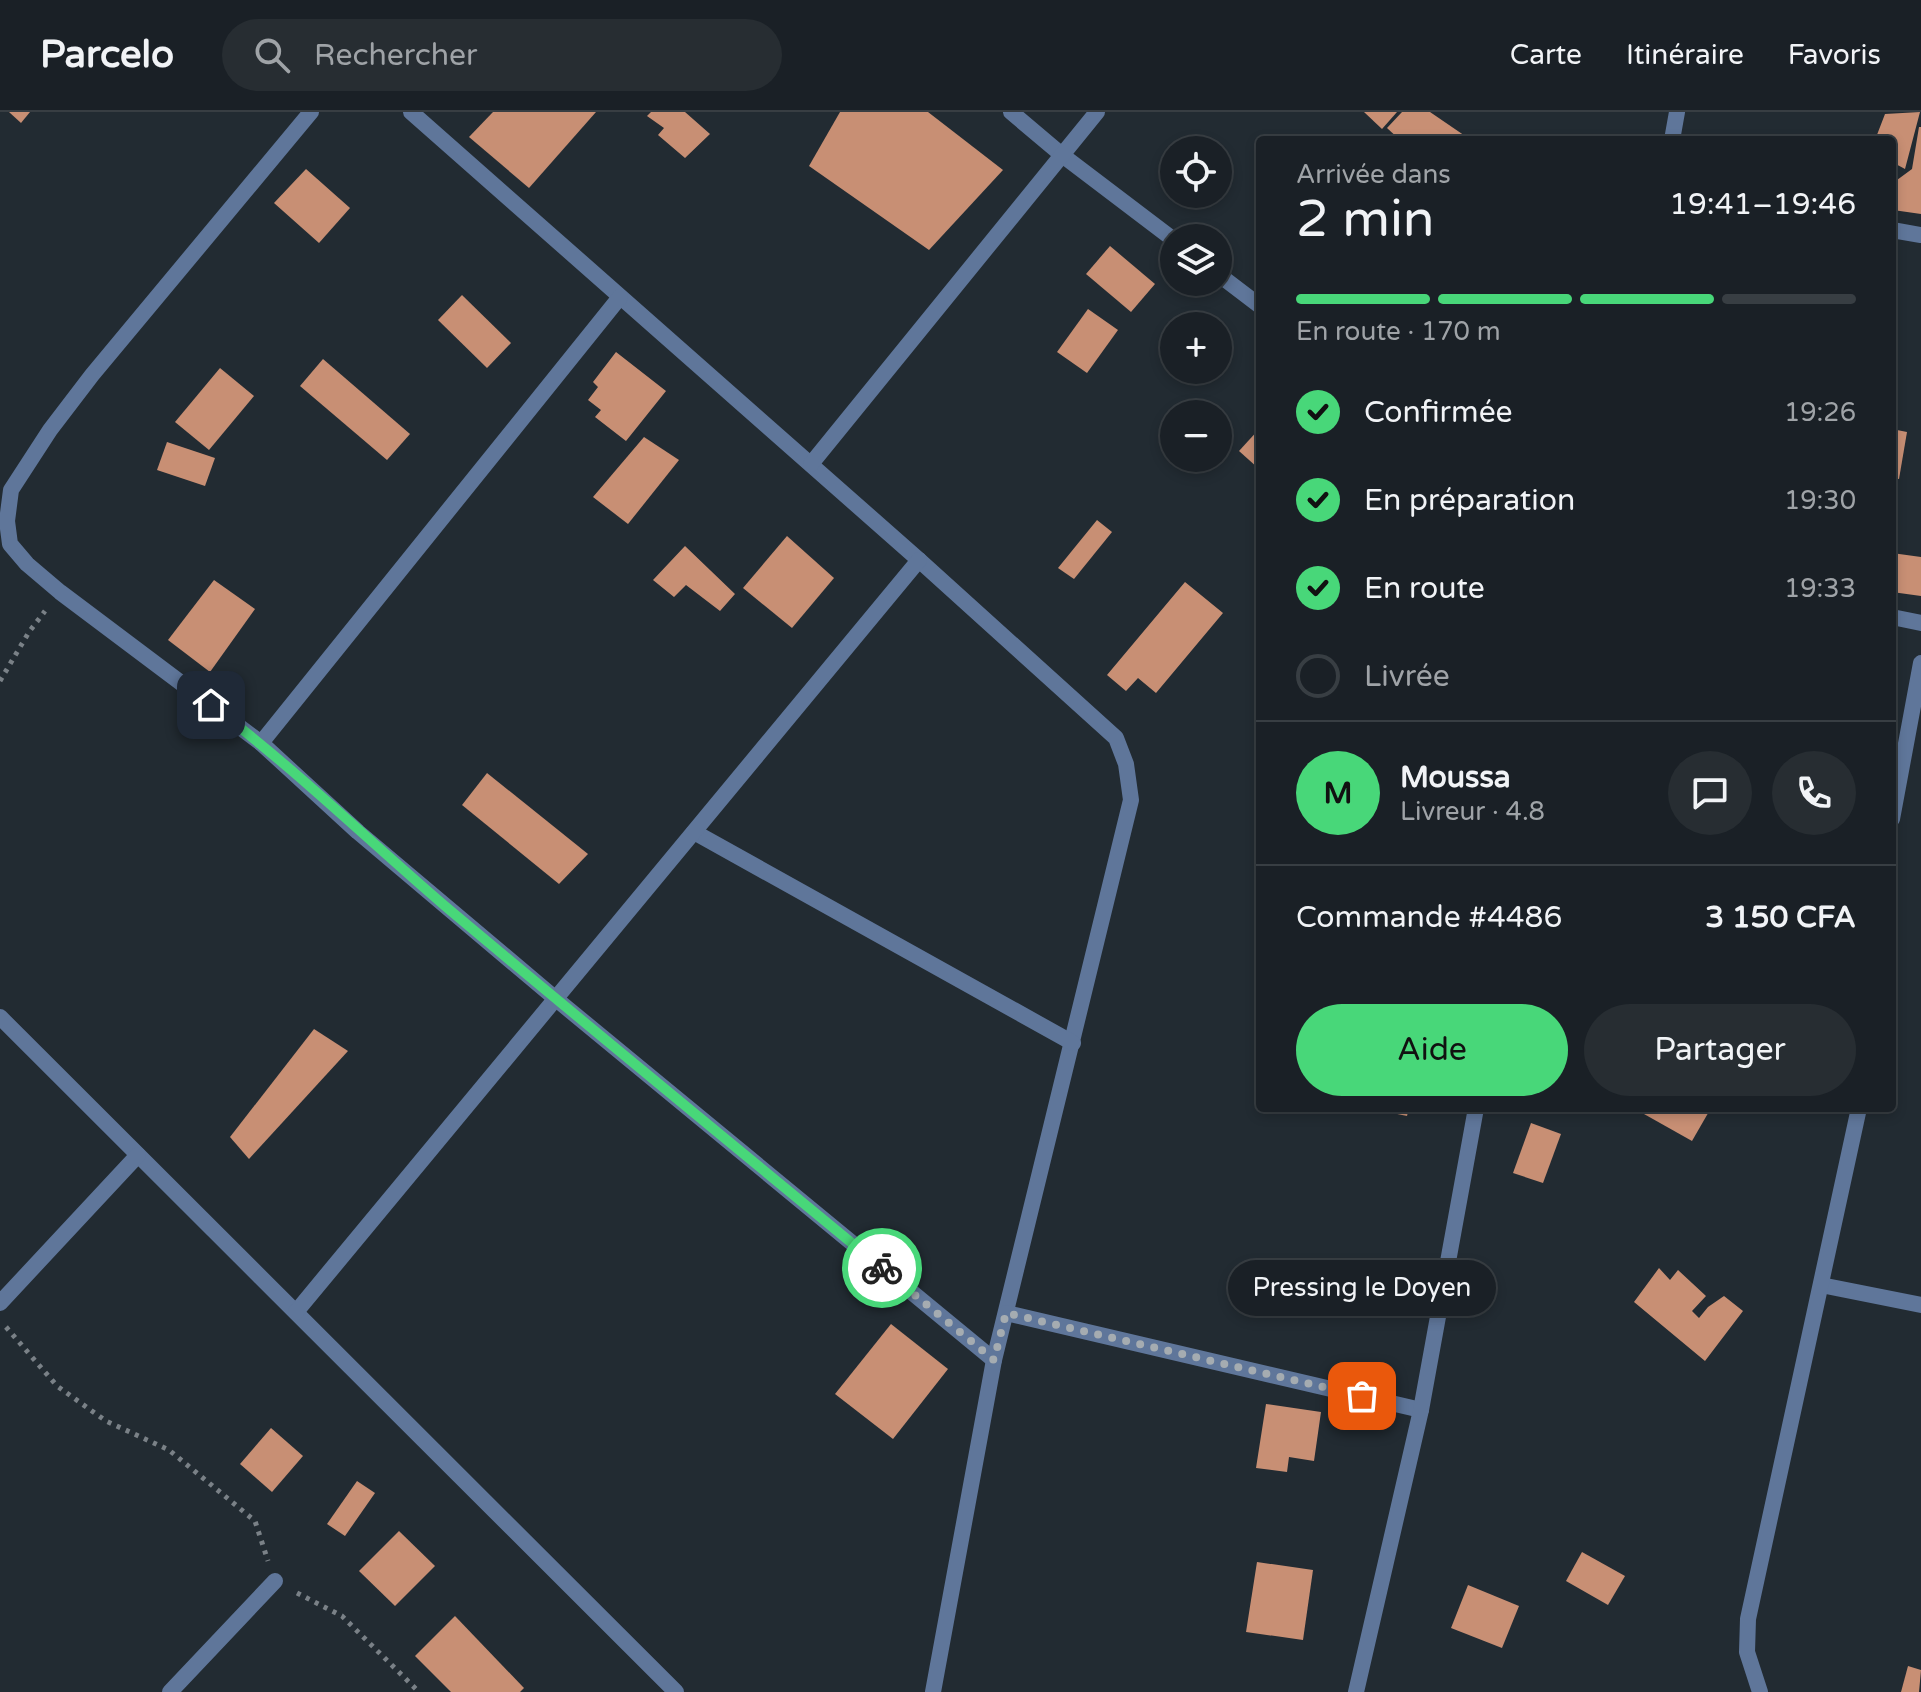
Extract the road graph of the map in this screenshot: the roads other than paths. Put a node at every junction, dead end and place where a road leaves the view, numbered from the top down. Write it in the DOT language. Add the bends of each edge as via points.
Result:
graph roads {
  1 [pos="311,112"];
  2 [pos="411,112"];
  3 [pos="1011,112"];
  4 [pos="1097,112"];
  5 [pos="1677,112"];
  6 [pos="1673,136"];
  7 [pos="1062,155"];
  8 [pos="1160,229"];
  9 [pos="1896,231"];
  10 [pos="1921,235"];
  11 [pos="1232,285"];
  12 [pos="620,297"];
  13 [pos="1256,303"];
  14 [pos="811,464"];
  15 [pos="919,560"];
  16 [pos="1896,618"];
  17 [pos="1921,623"];
  18 [pos="1921,663"];
  19 [pos="261,743"];
  20 [pos="1896,797"];
  21 [pos="694,832"];
  22 [pos="556,999"];
  23 [pos="0,1017"];
  24 [pos="1073,1043"];
  25 [pos="1475,1112"];
  26 [pos="1858,1112"];
  27 [pos="138,1155"];
  28 [pos="1821,1285"];
  29 [pos="0,1303"];
  30 [pos="1921,1305"];
  31 [pos="296,1312"];
  32 [pos="1006,1313"];
  33 [pos="994,1360"];
  34 [pos="1421,1410"];
  35 [pos="275,1581"];
  36 [pos="170,1692"];
  37 [pos="676,1692"];
  38 [pos="933,1692"];
  39 [pos="1356,1692"];
  40 [pos="1760,1692"];
  1 -- 19 [label="street" via="50,430 11,490 7,521 10,544 27,564"];
  2 -- 12 [label="street"];
  3 -- 7 [label="street"];
  4 -- 7 [label="street"];
  5 -- 6 [label="street"];
  7 -- 8 [label="street"];
  7 -- 14 [label="street"];
  9 -- 10 [label="street"];
  11 -- 13 [label="street"];
  12 -- 14 [label="street"];
  12 -- 19 [label="street"];
  14 -- 15 [label="street"];
  15 -- 21 [label="street"];
  15 -- 24 [label="street" via="1116,738 1126,764 1131,800"];
  16 -- 17 [label="street"];
  18 -- 20 [label="street"];
  19 -- 22 [label="street"];
  21 -- 22 [label="street"];
  21 -- 24 [label="street"];
  22 -- 31 [label="street"];
  22 -- 33 [label="street"];
  23 -- 27 [label="street"];
  24 -- 32 [label="street"];
  25 -- 34 [label="street"];
  26 -- 28 [label="street"];
  27 -- 29 [label="street"];
  27 -- 31 [label="street"];
  28 -- 30 [label="street"];
  28 -- 40 [label="street" via="1748,1619 1747,1652"];
  31 -- 37 [label="street"];
  32 -- 33 [label="street"];
  32 -- 34 [label="street"];
  33 -- 38 [label="street"];
  34 -- 39 [label="street"];
  35 -- 36 [label="street"];
}
